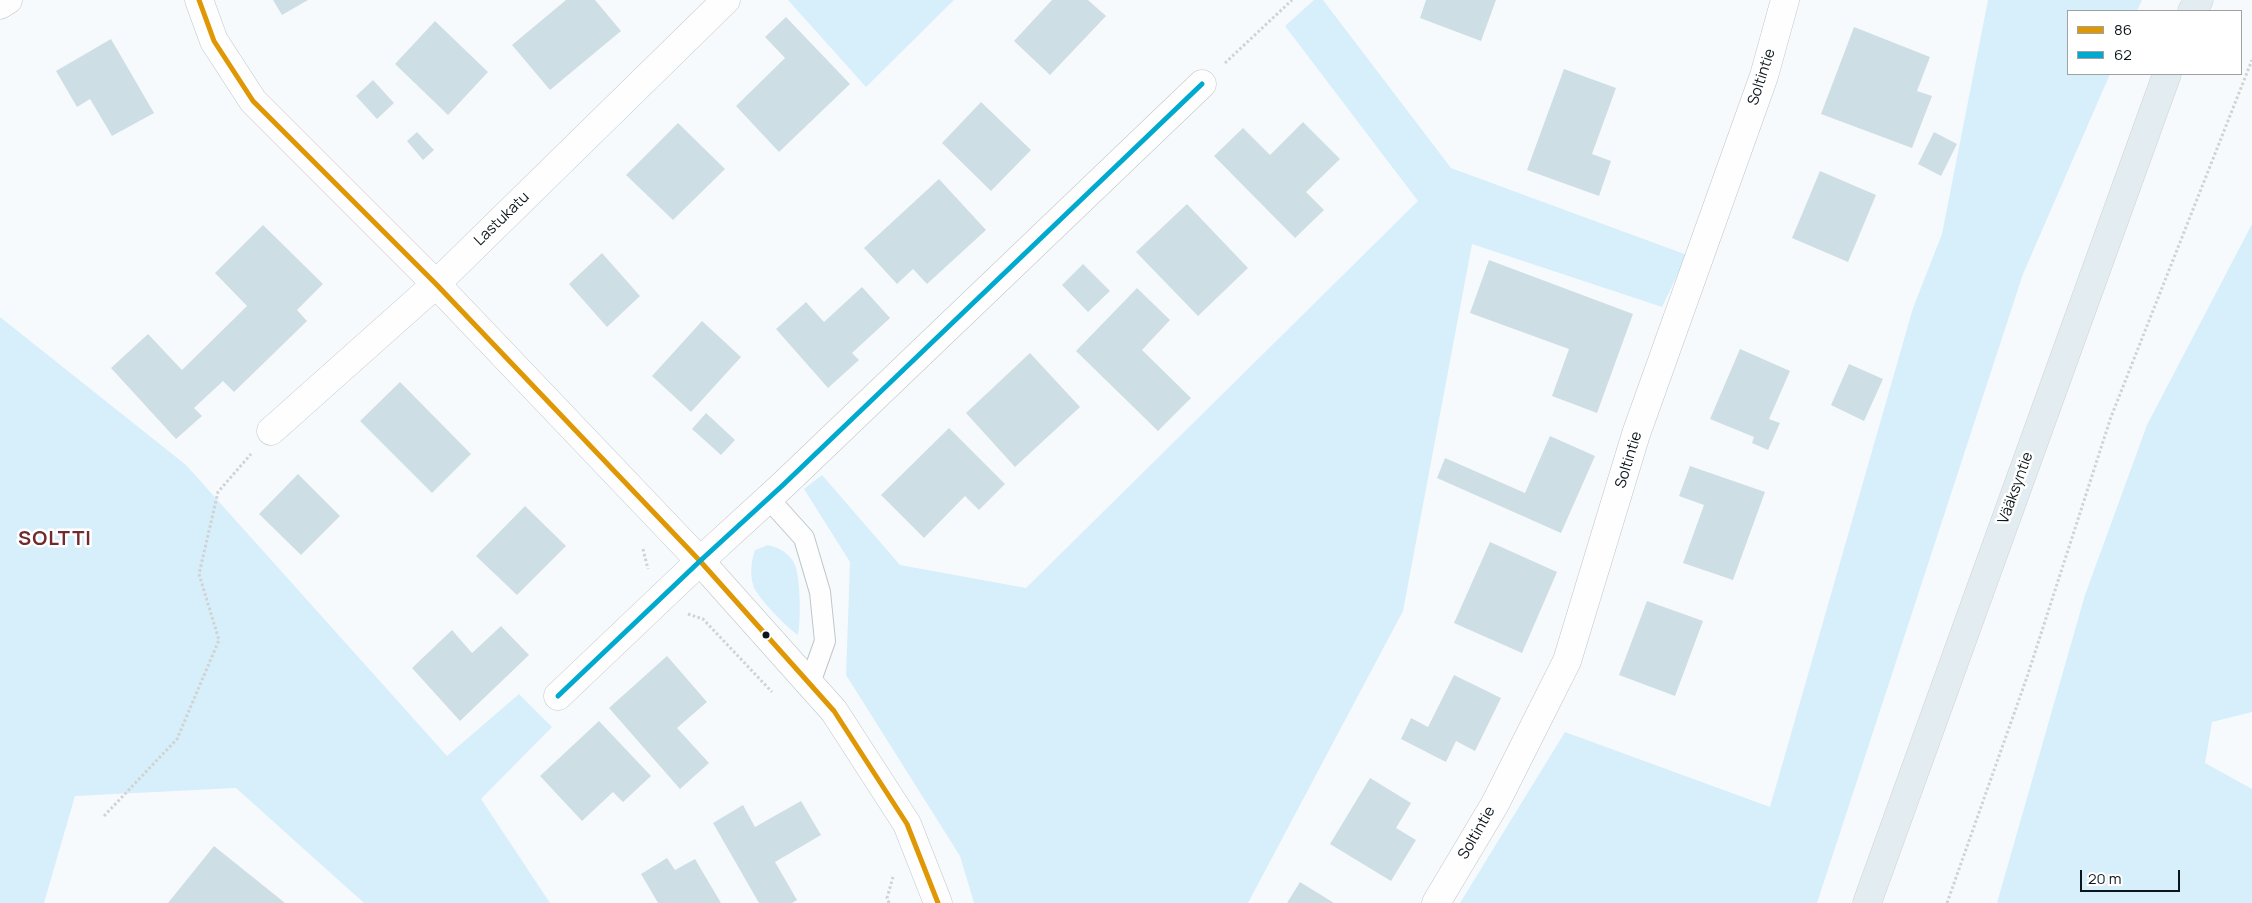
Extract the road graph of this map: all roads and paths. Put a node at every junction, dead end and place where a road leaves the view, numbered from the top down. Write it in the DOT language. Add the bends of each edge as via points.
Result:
graph roads {
  1 [pos="8,0"];
  2 [pos="199,0"];
  3 [pos="726,0"];
  4 [pos="1292,0"];
  5 [pos="1785,0"];
  6 [pos="2199,0"];
  7 [pos="0,5"];
  8 [pos="2191,10"];
  9 [pos="2252,60"];
  10 [pos="2167,75"];
  11 [pos="1202,84"];
  12 [pos="436,284"];
  13 [pos="271,431"];
  14 [pos="768,498"];
  15 [pos="700,561"];
  16 [pos="810,683"];
  17 [pos="558,696"];
  18 [pos="104,816"];
  19 [pos="938,903"];
  20 [pos="1436,903"];
  21 [pos="1867,903"];
  22 [pos="1947,903"];
  1 -- 7 [label="street"];
  2 -- 12 [label="street" via="214,41 253,101"];
  3 -- 12 [label="street, Lastukatu"];
  4 -- 11 [label="path"];
  5 -- 20 [label="street, Soltintie" via="1764,76 1636,434 1567,661 1494,804"];
  6 -- 8 [label="highway"];
  9 -- 22 [label="path" via="2111,416 2027,677"];
  10 -- 21 [label="highway, Vääksyntie"];
  11 -- 14 [label="street"];
  12 -- 13 [label="street, Lastukatu"];
  12 -- 15 [label="street"];
  13 -- 18 [label="path" via="218,492 199,574 219,640 177,739"];
  14 -- 15 [label="street"];
  14 -- 16 [label="lane" via="804,538 820,592 825,641"];
  15 -- 16 [label="street"];
  15 -- 17 [label="street"];
  16 -- 19 [label="street" via="834,711 907,824"];
}
